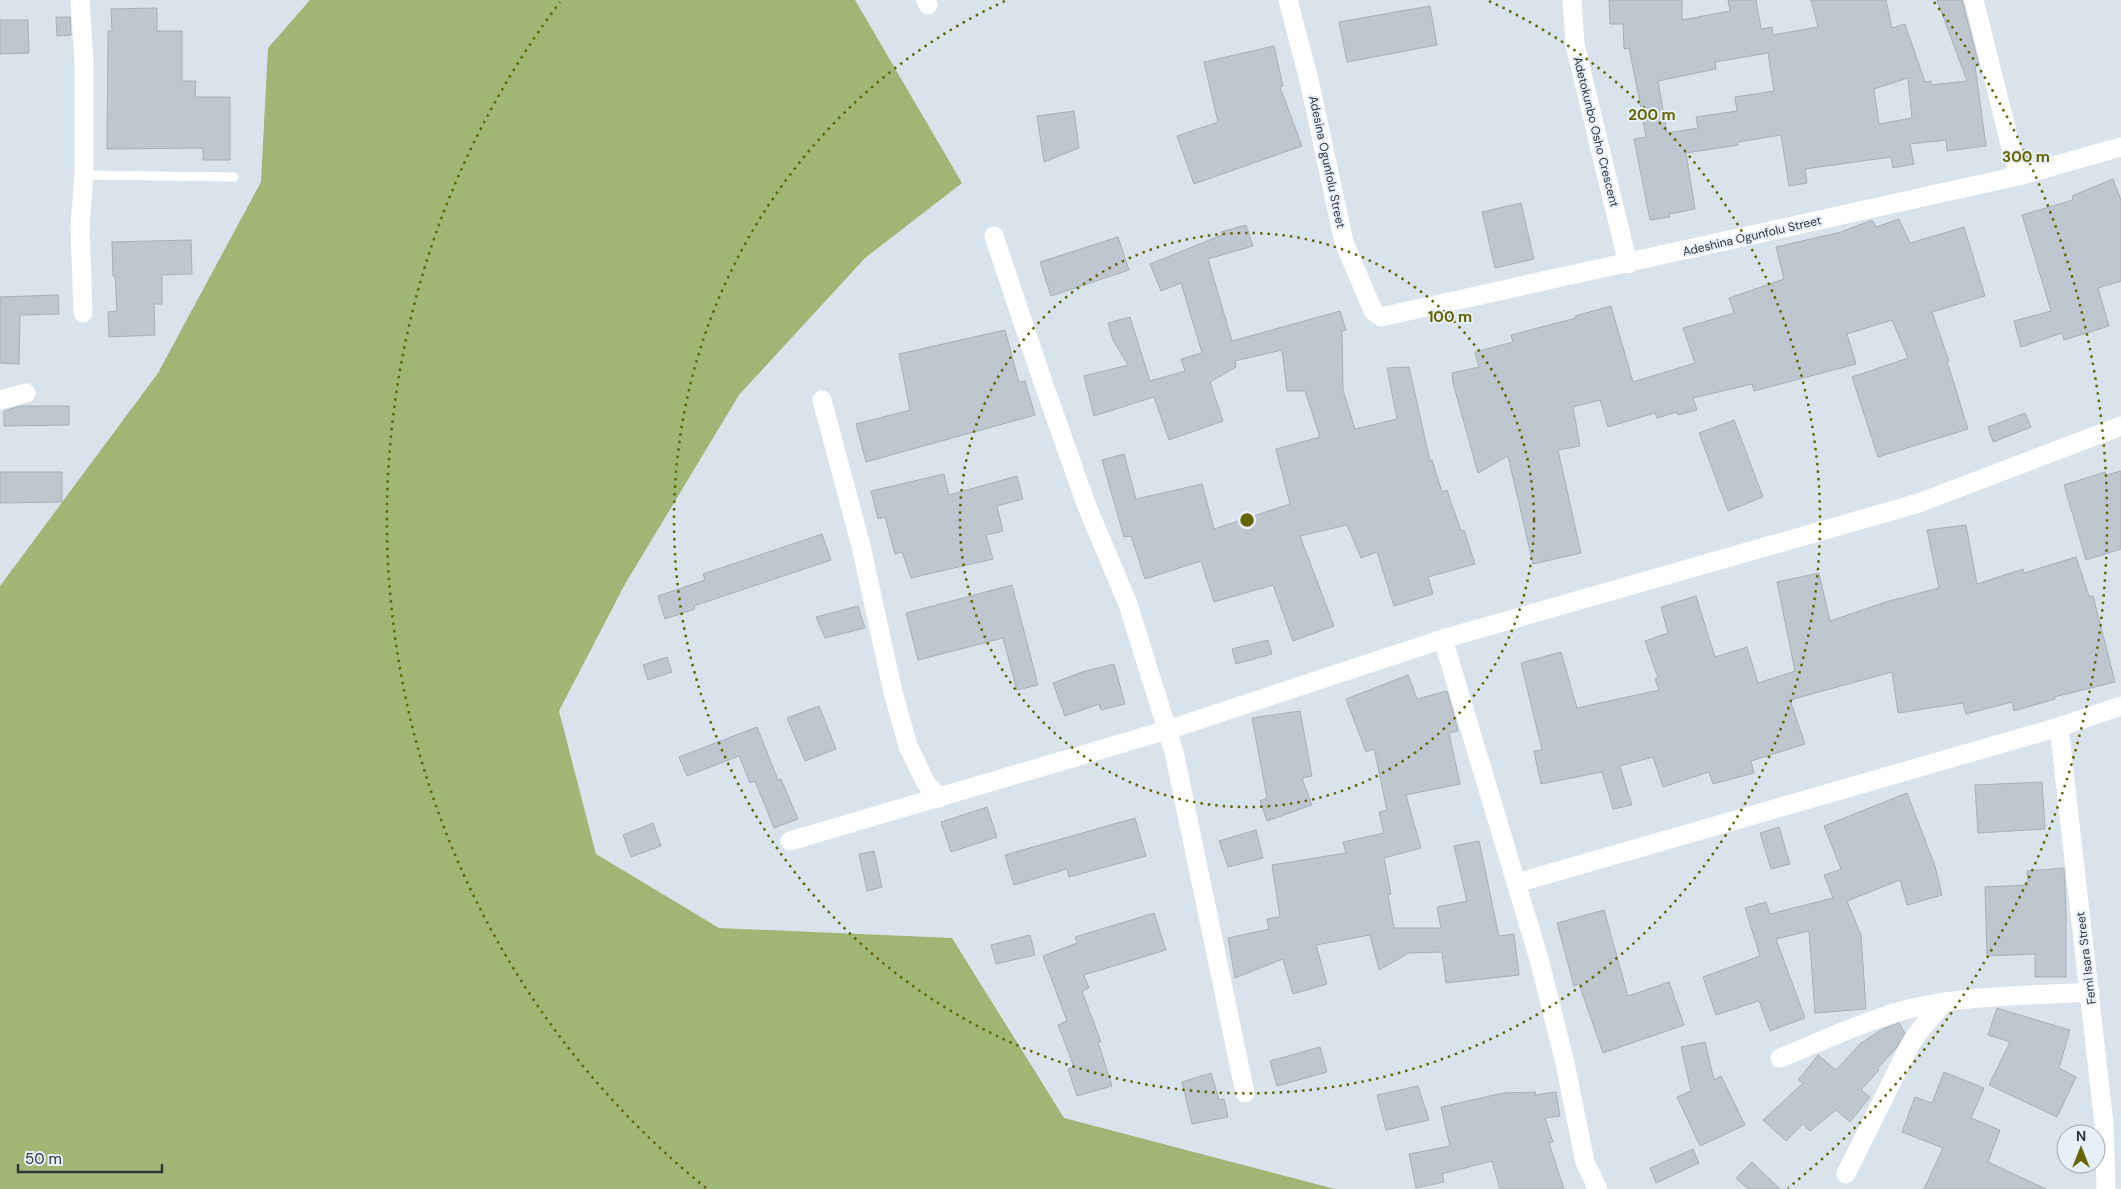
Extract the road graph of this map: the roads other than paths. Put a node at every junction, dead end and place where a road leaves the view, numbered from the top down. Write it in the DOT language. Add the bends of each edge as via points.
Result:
graph roads {
  1 [pos="80,0"];
  2 [pos="1288,0"];
  3 [pos="1572,0"];
  4 [pos="1974,0"];
  5 [pos="2121,147"];
  6 [pos="84,174"];
  7 [pos="2018,176"];
  8 [pos="234,177"];
  9 [pos="994,236"];
  10 [pos="1628,264"];
  11 [pos="83,313"];
  12 [pos="1381,317"];
  13 [pos="26,393"];
  14 [pos="0,400"];
  15 [pos="822,400"];
  16 [pos="2121,426"];
  17 [pos="1443,639"];
  18 [pos="2121,706"];
  19 [pos="2059,727"];
  20 [pos="1167,730"];
  21 [pos="939,798"];
  22 [pos="790,841"];
  23 [pos="1517,883"];
  24 [pos="2090,992"];
  25 [pos="1944,1002"];
  26 [pos="1780,1058"];
  27 [pos="1245,1093"];
  28 [pos="1846,1174"];
  29 [pos="1598,1189"];
  30 [pos="2106,1189"];
  1 -- 6 [label="street" via="84,63"];
  2 -- 12 [label="street, Adesina Ogunfolu Street" via="1344,242 1374,312"];
  3 -- 10 [label="street, Adetokunbo Osho Crescent" via="1575,44"];
  4 -- 7 [label="street"];
  5 -- 7 [label="street, Adeshina Ogunfolu Street"];
  6 -- 8 [label="lane"];
  6 -- 11 [label="street" via="80,225"];
  7 -- 10 [label="street, Adeshina Ogunfolu Street"];
  9 -- 20 [label="street" via="1086,504 1128,604"];
  10 -- 12 [label="street, Adeshina Ogunfolu Street"];
  13 -- 14 [label="street"];
  15 -- 21 [label="street" via="861,546 908,746 926,784"];
  16 -- 17 [label="street" via="1919,503"];
  17 -- 20 [label="street"];
  17 -- 23 [label="street"];
  18 -- 19 [label="street"];
  19 -- 23 [label="street"];
  19 -- 24 [label="street, Femi Isara Street"];
  20 -- 21 [label="street"];
  20 -- 27 [label="street" via="1186,803"];
  21 -- 22 [label="street"];
  23 -- 29 [label="street" via="1565,1063 1585,1162"];
  24 -- 25 [label="street"];
  24 -- 30 [label="street, Femi Isara Street" via="2104,1124"];
  25 -- 26 [label="street" via="1893,1014"];
  25 -- 28 [label="street" via="1910,1045"];
}
